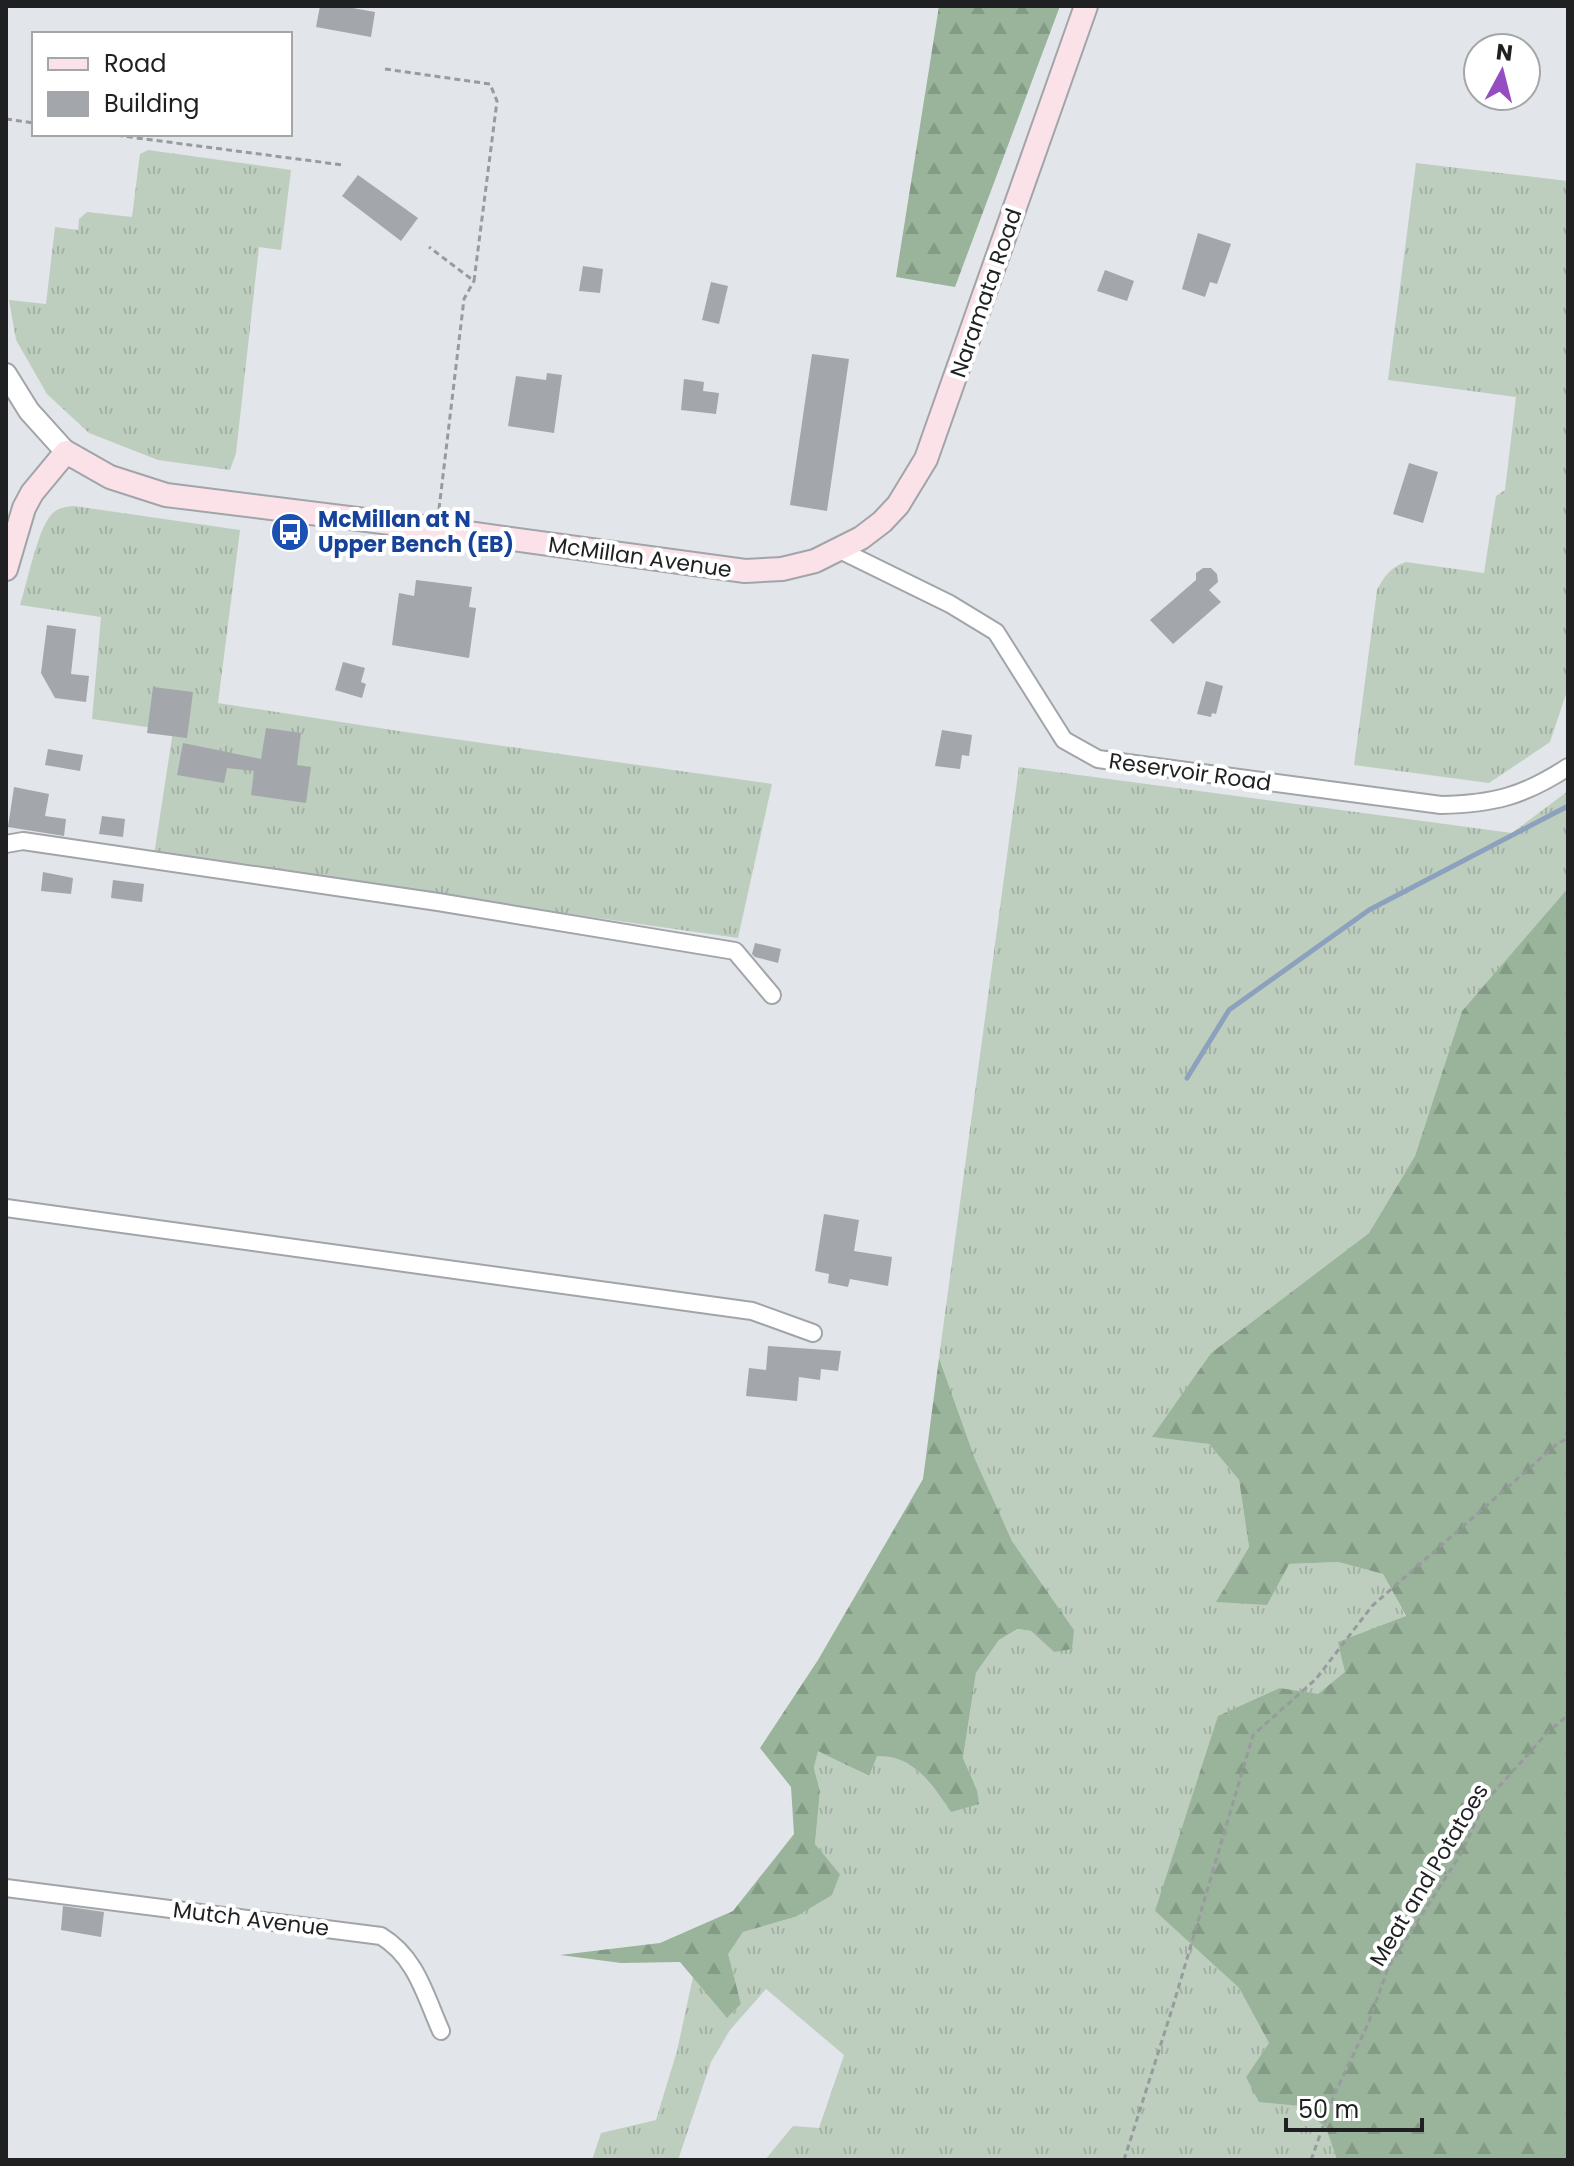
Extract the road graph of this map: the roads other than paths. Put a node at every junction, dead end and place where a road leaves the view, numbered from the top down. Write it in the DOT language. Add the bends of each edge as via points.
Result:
graph roads {
  1 [pos="1086,6"];
  2 [pos="6,374"];
  3 [pos="66,452"];
  4 [pos="840,550"];
  5 [pos="6,569"];
  6 [pos="1568,767"];
  7 [pos="6,844"];
  8 [pos="772,995"];
  9 [pos="6,1208"];
  10 [pos="813,1333"];
  11 [pos="6,1888"];
  12 [pos="441,2031"];
  1 -- 4 [label="main road, Naramata Road" via="926,459 882,522"];
  2 -- 3 [label="street" via="29,411"];
  3 -- 4 [label="main road, McMillan Avenue" via="110,477 166,495 745,571 782,569"];
  3 -- 5 [label="main road" via="24,508"];
  4 -- 6 [label="street, Reservoir Road" via="996,632 1064,740 1098,759 1441,805 1482,804 1538,787"];
  7 -- 8 [label="street" via="23,841 735,951"];
  9 -- 10 [label="street" via="752,1311"];
  11 -- 12 [label="street, Mutch Avenue" via="381,1936 399,1947 416,1973"];
}
